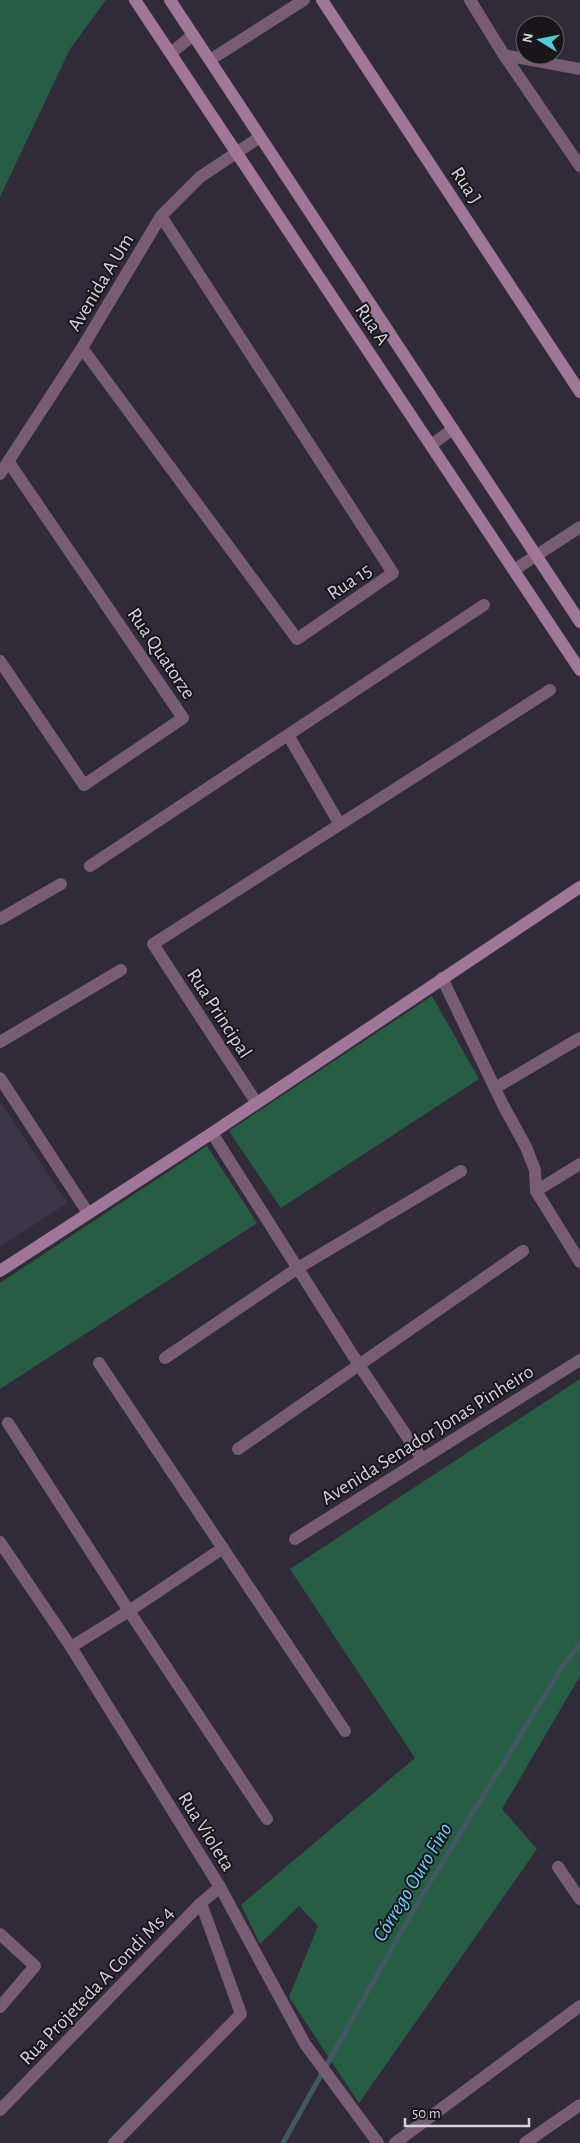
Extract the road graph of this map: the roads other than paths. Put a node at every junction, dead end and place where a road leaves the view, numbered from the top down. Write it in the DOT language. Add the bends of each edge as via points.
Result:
graph roads {
  1 [pos="135,0"];
  2 [pos="170,0"];
  3 [pos="304,0"];
  4 [pos="322,0"];
  5 [pos="470,0"];
  6 [pos="194,35"];
  7 [pos="171,53"];
  8 [pos="504,55"];
  9 [pos="210,60"];
  10 [pos="580,69"];
  11 [pos="260,137"];
  12 [pos="237,152"];
  13 [pos="580,166"];
  14 [pos="161,216"];
  15 [pos="82,348"];
  16 [pos="580,392"];
  17 [pos="453,429"];
  18 [pos="431,445"];
  19 [pos="8,461"];
  20 [pos="0,474"];
  21 [pos="580,527"];
  22 [pos="537,556"];
  23 [pos="514,570"];
  24 [pos="484,605"];
  25 [pos="580,622"];
  26 [pos="0,662"];
  27 [pos="580,670"];
  28 [pos="550,690"];
  29 [pos="288,735"];
  30 [pos="339,823"];
  31 [pos="90,866"];
  32 [pos="61,884"];
  33 [pos="580,887"];
  34 [pos="0,919"];
  35 [pos="121,970"];
  36 [pos="442,978"];
  37 [pos="580,1038"];
  38 [pos="0,1042"];
  39 [pos="0,1078"];
  40 [pos="495,1088"];
  41 [pos="256,1102"];
  42 [pos="212,1133"];
  43 [pos="580,1164"];
  44 [pos="461,1171"];
  45 [pos="536,1190"];
  46 [pos="88,1213"];
  47 [pos="523,1251"];
  48 [pos="580,1262"];
  49 [pos="298,1268"];
  50 [pos="0,1271"];
  51 [pos="165,1358"];
  52 [pos="580,1360"];
  53 [pos="99,1363"];
  54 [pos="359,1365"];
  55 [pos="8,1423"];
  56 [pos="238,1449"];
  57 [pos="422,1458"];
  58 [pos="295,1539"];
  59 [pos="0,1542"];
  60 [pos="223,1548"];
  61 [pos="129,1611"];
  62 [pos="71,1647"];
  63 [pos="345,1731"];
  64 [pos="267,1819"];
  65 [pos="558,1867"];
  66 [pos="220,1887"];
  67 [pos="580,1899"];
  68 [pos="201,1903"];
  69 [pos="0,1934"];
  70 [pos="580,2006"];
  71 [pos="0,2007"];
  72 [pos="580,2105"];
  73 [pos="0,2110"];
  74 [pos="114,2143"];
  75 [pos="378,2143"];
  76 [pos="395,2143"];
  77 [pos="525,2143"];
  1 -- 7 [label="street, Rua A"];
  2 -- 6 [label="street, Rua A"];
  3 -- 9 [label="street"];
  4 -- 16 [label="street, Rua J"];
  5 -- 8 [label="street"];
  6 -- 7 [label="street"];
  6 -- 9 [label="street, Rua A"];
  7 -- 12 [label="street, Rua A"];
  8 -- 10 [label="street"];
  8 -- 13 [label="street"];
  9 -- 11 [label="street, Rua A"];
  11 -- 12 [label="street, Avenida A Um"];
  11 -- 17 [label="street, Rua A"];
  12 -- 14 [label="street, Avenida A Um" via="200,177"];
  12 -- 18 [label="street, Rua A"];
  14 -- 15 [label="street, Avenida A Um"];
  14 -- 15 [label="street, Rua 15" via="393,573 297,639"];
  15 -- 19 [label="street, Avenida A Um"];
  17 -- 18 [label="street"];
  17 -- 22 [label="street, Rua A"];
  18 -- 23 [label="street, Rua A"];
  19 -- 20 [label="street, Avenida A Um"];
  19 -- 26 [label="street, Rua Quatorze" via="184,718 84,785"];
  21 -- 22 [label="street"];
  22 -- 23 [label="street"];
  22 -- 25 [label="street, Rua A"];
  23 -- 27 [label="street, Rua A"];
  24 -- 29 [label="street"];
  28 -- 30 [label="street"];
  29 -- 30 [label="street"];
  29 -- 31 [label="street"];
  30 -- 41 [label="street, Rua Principal" via="152,944"];
  32 -- 34 [label="street"];
  33 -- 36 [label="street"];
  35 -- 38 [label="street"];
  36 -- 40 [label="street"];
  36 -- 41 [label="street"];
  37 -- 40 [label="street"];
  39 -- 46 [label="street"];
  40 -- 45 [label="street" via="526,1147 535,1170"];
  41 -- 42 [label="street"];
  42 -- 46 [label="street"];
  42 -- 49 [label="street"];
  43 -- 45 [label="street"];
  44 -- 49 [label="street"];
  45 -- 48 [label="street"];
  46 -- 50 [label="street"];
  47 -- 54 [label="street"];
  49 -- 51 [label="street"];
  49 -- 54 [label="street"];
  52 -- 57 [label="street, Avenida Senador Jonas Pinheiro"];
  53 -- 60 [label="street"];
  54 -- 56 [label="street"];
  54 -- 57 [label="street"];
  55 -- 61 [label="street"];
  57 -- 58 [label="street, Avenida Senador Jonas Pinheiro"];
  59 -- 62 [label="street, Rua Violeta"];
  60 -- 61 [label="street"];
  60 -- 63 [label="street"];
  61 -- 62 [label="street"];
  61 -- 64 [label="street"];
  62 -- 66 [label="street, Rua Violeta"];
  65 -- 67 [label="street"];
  66 -- 68 [label="street, Rua Projeteda A Condi Ms 4"];
  66 -- 75 [label="street, Rua Violeta" via="305,2044"];
  68 -- 73 [label="street, Rua Projeteda A Condi Ms 4"];
  68 -- 74 [label="street" via="241,2014"];
  69 -- 71 [label="street" via="35,1966"];
  70 -- 76 [label="street"];
  72 -- 77 [label="street"];
}
